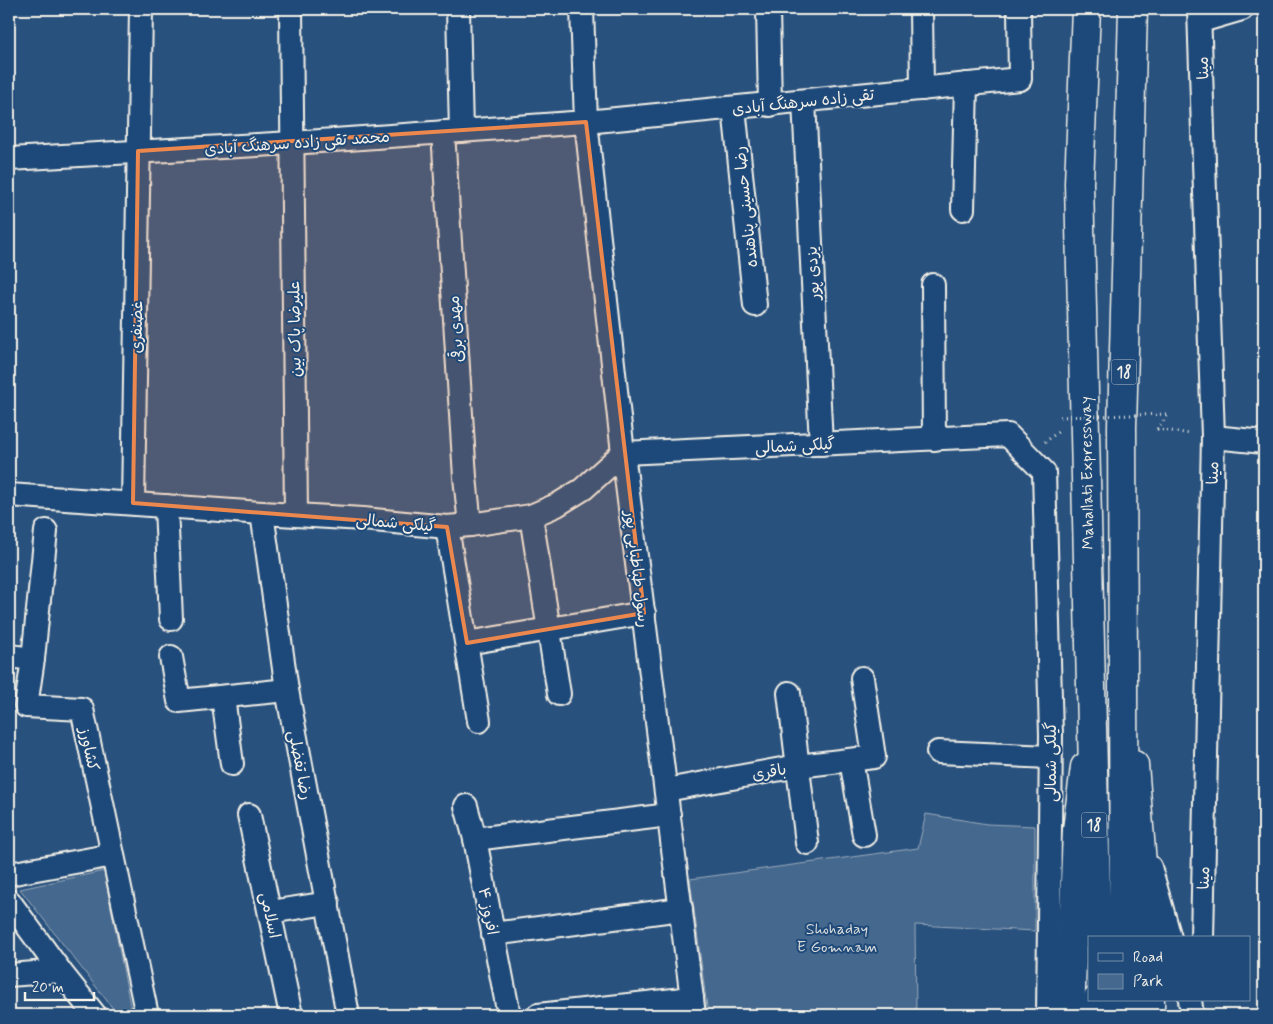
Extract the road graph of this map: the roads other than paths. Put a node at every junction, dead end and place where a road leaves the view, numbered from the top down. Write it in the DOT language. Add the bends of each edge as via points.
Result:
graph roads {
  1 [pos="140,9"];
  2 [pos="291,9"];
  3 [pos="458,9"];
  4 [pos="582,9"];
  5 [pos="768,9"];
  6 [pos="920,9"];
  7 [pos="1019,9"];
  8 [pos="1086,9"];
  9 [pos="1133,9"];
  10 [pos="1242,9"];
  11 [pos="1200,15"];
  12 [pos="966,84"];
  13 [pos="922,89"];
  14 [pos="804,101"];
  15 [pos="770,105"];
  16 [pos="734,108"];
  17 [pos="586,122"];
  18 [pos="452,132"];
  19 [pos="292,143"];
  20 [pos="138,151"];
  21 [pos="9,159"];
  22 [pos="963,209"];
  23 [pos="933,285"];
  24 [pos="755,305"];
  25 [pos="1213,437"];
  26 [pos="934,439"];
  27 [pos="1264,442"];
  28 [pos="821,444"];
  29 [pos="623,453"];
  30 [pos="9,495"];
  31 [pos="133,503"];
  32 [pos="166,506"];
  33 [pos="262,513"];
  34 [pos="296,514"];
  35 [pos="531,516"];
  36 [pos="448,526"];
  37 [pos="470,526"];
  38 [pos="46,530"];
  39 [pos="644,613"];
  40 [pos="170,619"];
  41 [pos="549,630"];
  42 [pos="466,643"];
  43 [pos="9,656"];
  44 [pos="172,656"];
  45 [pos="33,659"];
  46 [pos="862,678"];
  47 [pos="287,690"];
  48 [pos="789,693"];
  49 [pos="559,694"];
  50 [pos="223,697"];
  51 [pos="1092,711"];
  52 [pos="479,721"];
  53 [pos="1124,735"];
  54 [pos="938,752"];
  55 [pos="1050,757"];
  56 [pos="851,760"];
  57 [pos="232,764"];
  58 [pos="798,766"];
  59 [pos="666,790"];
  60 [pos="466,806"];
  61 [pos="249,815"];
  62 [pos="669,815"];
  63 [pos="1138,826"];
  64 [pos="864,835"];
  65 [pos="474,839"];
  66 [pos="807,843"];
  67 [pos="113,855"];
  68 [pos="9,874"];
  69 [pos="9,901"];
  70 [pos="328,903"];
  71 [pos="681,909"];
  72 [pos="270,912"];
  73 [pos="493,934"];
  74 [pos="1097,936"];
  75 [pos="1124,936"];
  76 [pos="1148,936"];
  77 [pos="1169,936"];
  78 [pos="1202,936"];
  79 [pos="60,971"];
  80 [pos="9,975"];
  81 [pos="1097,1002"];
  82 [pos="1124,1002"];
  83 [pos="1150,1002"];
  84 [pos="1190,1002"];
  85 [pos="1201,1002"];
  86 [pos="693,1006"];
  87 [pos="95,1015"];
  88 [pos="146,1015"];
  89 [pos="292,1015"];
  90 [pos="348,1015"];
  91 [pos="509,1015"];
  92 [pos="538,1015"];
  93 [pos="1048,1015"];
  94 [pos="1070,1015"];
  95 [pos="1097,1015"];
  96 [pos="1124,1015"];
  97 [pos="1150,1015"];
  98 [pos="1192,1015"];
  99 [pos="1200,1015"];
  1 -- 20 [label="street, غضنفری"];
  2 -- 19 [label="street, علیرضا پاک بین"];
  3 -- 18 [label="street, مهدی برقی"];
  4 -- 17 [label="street, رسول طباطبایی پور"];
  5 -- 15 [label="street"];
  6 -- 13 [label="street"];
  7 -- 12 [label="street, تقی زاده سرهنگ آبادی" via="1020,79"];
  8 -- 51 [label="main road, Mahallati Expressway / 18" via="1079,183"];
  9 -- 53 [label="main road, 18" via="1122,427"];
  10 -- 11 [label="street"];
  11 -- 25 [label="street, مینا"];
  12 -- 13 [label="street, تقی زاده سرهنگ آبادی"];
  12 -- 22 [label="street"];
  13 -- 14 [label="street, تقی زاده سرهنگ آبادی"];
  14 -- 15 [label="street, تقی زاده سرهنگ آبادی"];
  14 -- 28 [label="street, یزدی پور"];
  15 -- 16 [label="street, تقی زاده سرهنگ آبادی"];
  16 -- 17 [label="street, تقی زاده سرهنگ آبادی"];
  16 -- 24 [label="street, رضا حسینی پناهنده"];
  17 -- 18 [label="street, محمد تقی زاده سرهنگ آبادی"];
  17 -- 29 [label="street, رسول طباطبایی پور"];
  18 -- 19 [label="street, محمد تقی زاده سرهنگ آبادی"];
  18 -- 37 [label="street, مهدی برقی" via="465,477"];
  19 -- 20 [label="street, محمد تقی زاده سرهنگ آبادی"];
  19 -- 34 [label="street, علیرضا پاک بین"];
  20 -- 21 [label="street, محمد تقی زاده سرهنگ آبادی"];
  20 -- 31 [label="street, غضنفری"];
  23 -- 26 [label="street"];
  25 -- 27 [label="street"];
  25 -- 78 [label="street, مینا"];
  26 -- 28 [label="street, گيلکی شمالی"];
  26 -- 55 [label="street, گيلکی شمالی" via="1008,436 1044,472"];
  28 -- 29 [label="street, گيلکی شمالی"];
  29 -- 35 [label="street, گيلکی شمالی" via="583,489"];
  29 -- 39 [label="street, رسول طباطبایی پور"];
  30 -- 31 [label="street, گيلکی شمالی"];
  31 -- 32 [label="street, گيلکی شمالی"];
  32 -- 33 [label="street, گيلکی شمالی"];
  32 -- 40 [label="street"];
  33 -- 34 [label="street, گيلکی شمالی"];
  33 -- 47 [label="street, رضا تفضلی"];
  34 -- 36 [label="street, گيلکی شمالی"];
  35 -- 37 [label="street, گيلکی شمالی"];
  35 -- 41 [label="street"];
  36 -- 37 [label="street, گيلکی شمالی"];
  36 -- 42 [label="street"];
  38 -- 45 [label="street, کشاورز"];
  39 -- 41 [label="street"];
  39 -- 59 [label="street, رسول طباطبایی پور"];
  41 -- 42 [label="street"];
  41 -- 49 [label="street"];
  42 -- 52 [label="street"];
  43 -- 45 [label="street"];
  44 -- 50 [label="street" via="179,701"];
  45 -- 67 [label="street, کشاورز" via="26,706 82,709"];
  46 -- 56 [label="street, باقری" via="874,758"];
  47 -- 50 [label="street"];
  47 -- 70 [label="street, رضا تفضلی"];
  48 -- 58 [label="street"];
  50 -- 57 [label="street"];
  51 -- 74 [label="main road, Mahallati Expressway / 18"];
  51 -- 94 [label="main road" via="1077,830"];
  53 -- 63 [label="main road" via="1133,760"];
  53 -- 75 [label="main road, 18"];
  54 -- 55 [label="street"];
  55 -- 93 [label="street, گيلکی شمالی"];
  56 -- 58 [label="street, باقری"];
  56 -- 64 [label="street"];
  58 -- 59 [label="street, باقری"];
  58 -- 66 [label="street"];
  59 -- 62 [label="street, رسول طباطبایی پور"];
  60 -- 65 [label="street, افروز ۴"];
  61 -- 72 [label="street, اسلامی"];
  62 -- 65 [label="street"];
  62 -- 71 [label="street, رسول طباطبایی پور"];
  63 -- 76 [label="main road"];
  63 -- 77 [label="street"];
  65 -- 73 [label="street, افروز ۴"];
  67 -- 68 [label="street"];
  67 -- 88 [label="street, کشاورز"];
  69 -- 79 [label="street"];
  70 -- 72 [label="street"];
  70 -- 90 [label="street, رضا تفضلی"];
  71 -- 73 [label="street"];
  71 -- 86 [label="street, رسول طباطبایی پور"];
  72 -- 89 [label="street, اسلامی"];
  73 -- 91 [label="street, افروز ۴"];
  79 -- 80 [label="street"];
  79 -- 87 [label="street"];
  81 -- 95 [label="main road"];
  82 -- 96 [label="main road"];
  83 -- 97 [label="main road"];
  84 -- 98 [label="street"];
  85 -- 99 [label="street"];
  86 -- 92 [label="street"];
}
